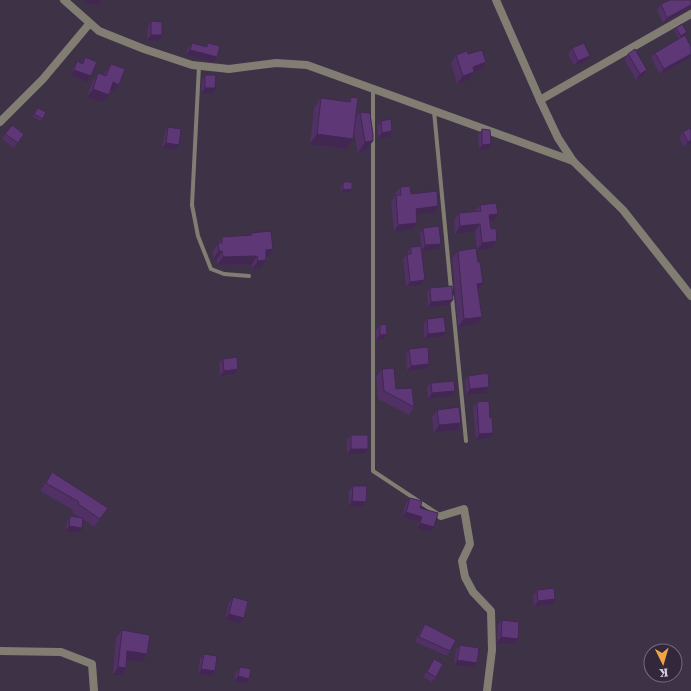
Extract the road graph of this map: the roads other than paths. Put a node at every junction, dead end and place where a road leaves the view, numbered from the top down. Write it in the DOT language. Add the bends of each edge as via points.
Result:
graph roads {
  1 [pos="64,0"];
  2 [pos="496,0"];
  3 [pos="691,14"];
  4 [pos="90,23"];
  5 [pos="199,66"];
  6 [pos="373,90"];
  7 [pos="540,100"];
  8 [pos="434,111"];
  9 [pos="0,122"];
  10 [pos="573,161"];
  11 [pos="249,276"];
  12 [pos="691,296"];
  13 [pos="466,441"];
  14 [pos="441,516"];
  15 [pos="0,651"];
  16 [pos="94,691"];
  17 [pos="487,691"];
  1 -- 4 [label="street"];
  2 -- 7 [label="street"];
  3 -- 7 [label="street"];
  4 -- 5 [label="street" via="99,31 144,49"];
  4 -- 9 [label="street" via="43,79"];
  5 -- 6 [label="street" via="229,69 276,63 307,65"];
  5 -- 11 [label="lane" via="192,204 198,236 211,269 224,274"];
  6 -- 8 [label="street"];
  6 -- 14 [label="lane" via="373,471"];
  7 -- 10 [label="street" via="558,138"];
  8 -- 10 [label="street"];
  8 -- 13 [label="lane"];
  10 -- 12 [label="street" via="623,210"];
  14 -- 17 [label="street" via="464,509 470,544 462,561 465,577 473,592 490,611 492,650"];
  15 -- 16 [label="street" via="61,652 92,664"];
}
